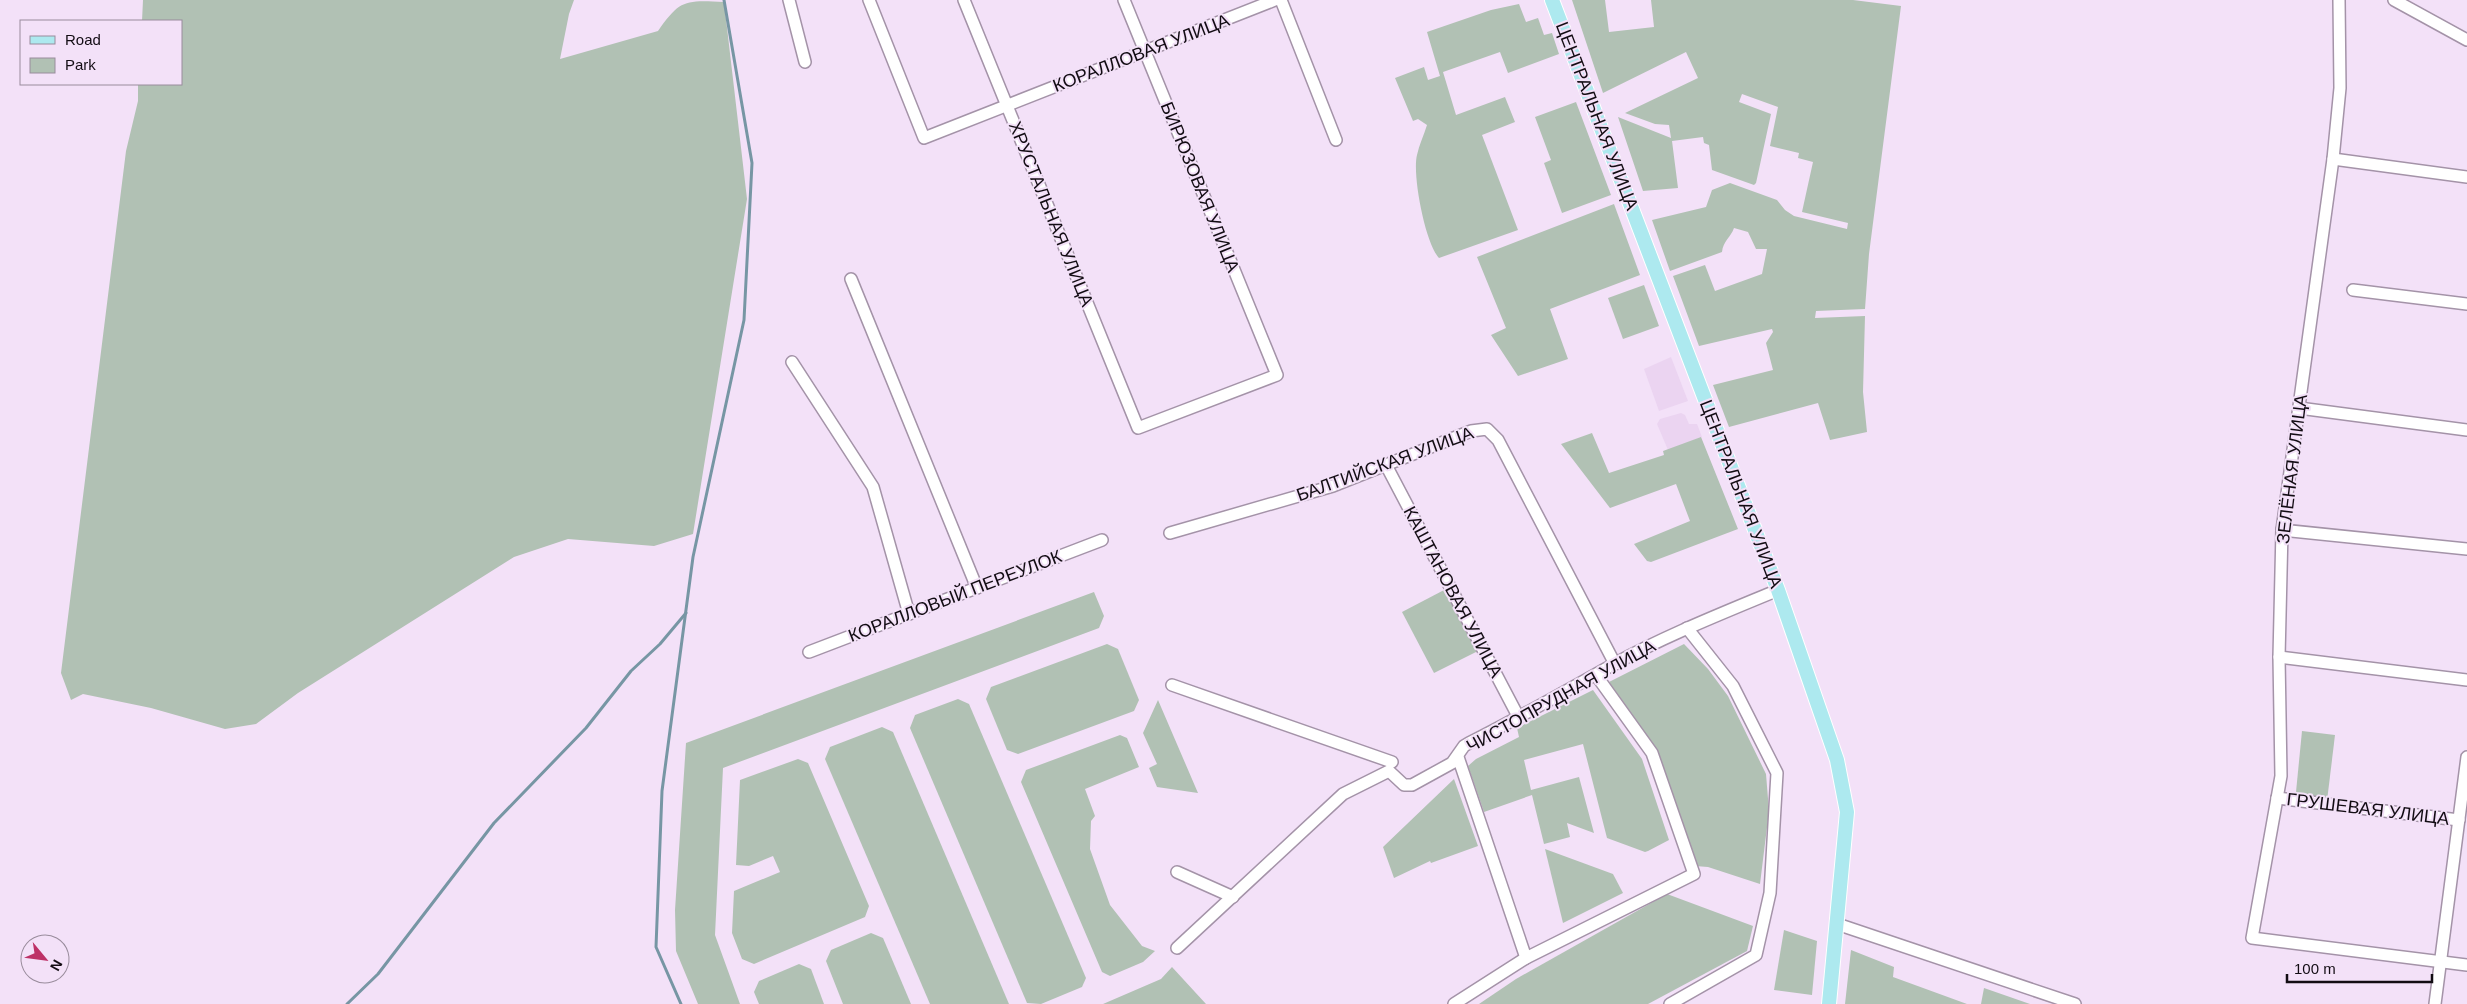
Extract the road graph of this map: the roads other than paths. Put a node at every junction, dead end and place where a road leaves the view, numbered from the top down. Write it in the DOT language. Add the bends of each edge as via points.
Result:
graph roads {
  1 [pos="789,0"];
  2 [pos="870,0"];
  3 [pos="964,0"];
  4 [pos="1124,0"];
  5 [pos="1275,0"];
  6 [pos="1281,0"];
  7 [pos="1552,0"];
  8 [pos="2339,0"];
  9 [pos="2394,0"];
  10 [pos="2467,40"];
  11 [pos="1145,52"];
  12 [pos="804,62"];
  13 [pos="1007,105"];
  14 [pos="1336,140"];
  15 [pos="2333,159"];
  16 [pos="2467,176"];
  17 [pos="851,279"];
  18 [pos="2353,290"];
  19 [pos="2467,304"];
  20 [pos="792,362"];
  21 [pos="2299,408"];
  22 [pos="1138,428"];
  23 [pos="2467,430"];
  24 [pos="1386,465"];
  25 [pos="2282,530"];
  26 [pos="1170,533"];
  27 [pos="1102,540"];
  28 [pos="2467,550"];
  29 [pos="977,588"];
  30 [pos="1778,590"];
  31 [pos="909,614"];
  32 [pos="1687,628"];
  33 [pos="809,652"];
  34 [pos="2279,657"];
  35 [pos="1615,664"];
  36 [pos="1596,676"];
  37 [pos="2467,680"];
  38 [pos="1172,686"];
  39 [pos="1519,718"];
  40 [pos="1458,757"];
  41 [pos="2467,757"];
  42 [pos="1392,762"];
  43 [pos="2277,798"];
  44 [pos="2459,820"];
  45 [pos="1177,872"];
  46 [pos="1233,897"];
  47 [pos="1837,924"];
  48 [pos="1177,948"];
  49 [pos="1526,958"];
  50 [pos="2441,962"];
  51 [pos="2467,965"];
  52 [pos="1454,1004"];
  53 [pos="1670,1004"];
  54 [pos="1829,1004"];
  55 [pos="2075,1004"];
  56 [pos="2435,1004"];
  1 -- 12 [label="street"];
  2 -- 13 [label="street, КОРАЛЛОВАЯ УЛИЦА" via="924,138"];
  3 -- 13 [label="street, ХРУСТАЛЬНАЯ УЛИЦА"];
  4 -- 11 [label="street, БИРЮЗОВАЯ УЛИЦА"];
  5 -- 11 [label="street, КОРАЛЛОВАЯ УЛИЦА"];
  6 -- 14 [label="street"];
  7 -- 30 [label="main road, ЦЕНТРАЛЬНАЯ УЛИЦА"];
  8 -- 15 [label="street, ЗЕЛЁНАЯ УЛИЦА" via="2340,88"];
  9 -- 10 [label="street"];
  11 -- 13 [label="street, КОРАЛЛОВАЯ УЛИЦА"];
  11 -- 22 [label="street, БИРЮЗОВАЯ УЛИЦА" via="1277,375"];
  13 -- 22 [label="street, ХРУСТАЛЬНАЯ УЛИЦА"];
  15 -- 16 [label="street"];
  15 -- 21 [label="street, ЗЕЛЁНАЯ УЛИЦА"];
  17 -- 29 [label="street"];
  18 -- 19 [label="street"];
  20 -- 31 [label="street" via="873,487"];
  21 -- 23 [label="street"];
  21 -- 25 [label="street, ЗЕЛЁНАЯ УЛИЦА"];
  24 -- 26 [label="street, БАЛТИЙСКАЯ УЛИЦА" via="1334,486"];
  24 -- 35 [label="street, БАЛТИЙСКАЯ УЛИЦА" via="1471,431 1487,429 1498,440"];
  24 -- 39 [label="street, КАШТАНОВАЯ УЛИЦА"];
  25 -- 28 [label="street"];
  25 -- 34 [label="street, ЗЕЛЁНАЯ УЛИЦА"];
  27 -- 29 [label="street, КОРАЛЛОВЫЙ ПЕРЕУЛОК"];
  29 -- 31 [label="street, КОРАЛЛОВЫЙ ПЕРЕУЛОК"];
  30 -- 32 [label="street, ЧИСТОПРУДНАЯ УЛИЦА"];
  30 -- 47 [label="main road, ЦЕНТРАЛЬНАЯ УЛИЦА" via="1837,760 1847,812"];
  31 -- 33 [label="street, КОРАЛЛОВЫЙ ПЕРЕУЛОК"];
  32 -- 35 [label="street, ЧИСТОПРУДНАЯ УЛИЦА"];
  32 -- 53 [label="street" via="1734,686 1776,773 1770,893 1756,955"];
  34 -- 37 [label="street"];
  34 -- 43 [label="street, ЗЕЛЁНАЯ УЛИЦА" via="2281,776"];
  35 -- 36 [label="street, ЧИСТОПРУДНАЯ УЛИЦА"];
  36 -- 39 [label="street, ЧИСТОПРУДНАЯ УЛИЦА"];
  36 -- 49 [label="street" via="1652,753 1694,874"];
  38 -- 42 [label="street"];
  39 -- 40 [label="street, ЧИСТОПРУДНАЯ УЛИЦА" via="1470,742"];
  40 -- 46 [label="street, ЧИСТОПРУДНАЯ УЛИЦА" via="1412,785 1404,785 1389,771 1343,794"];
  40 -- 49 [label="street"];
  41 -- 44 [label="street"];
  43 -- 44 [label="street, ГРУШЕВАЯ УЛИЦА"];
  43 -- 50 [label="street, ЗЕЛЁНАЯ УЛИЦА" via="2252,938"];
  44 -- 50 [label="street"];
  45 -- 46 [label="street"];
  46 -- 48 [label="street, ЧИСТОПРУДНАЯ УЛИЦА"];
  47 -- 54 [label="main road, ЦЕНТРАЛЬНАЯ УЛИЦА"];
  47 -- 55 [label="street"];
  49 -- 52 [label="street"];
  50 -- 51 [label="street"];
  50 -- 56 [label="street"];
}
